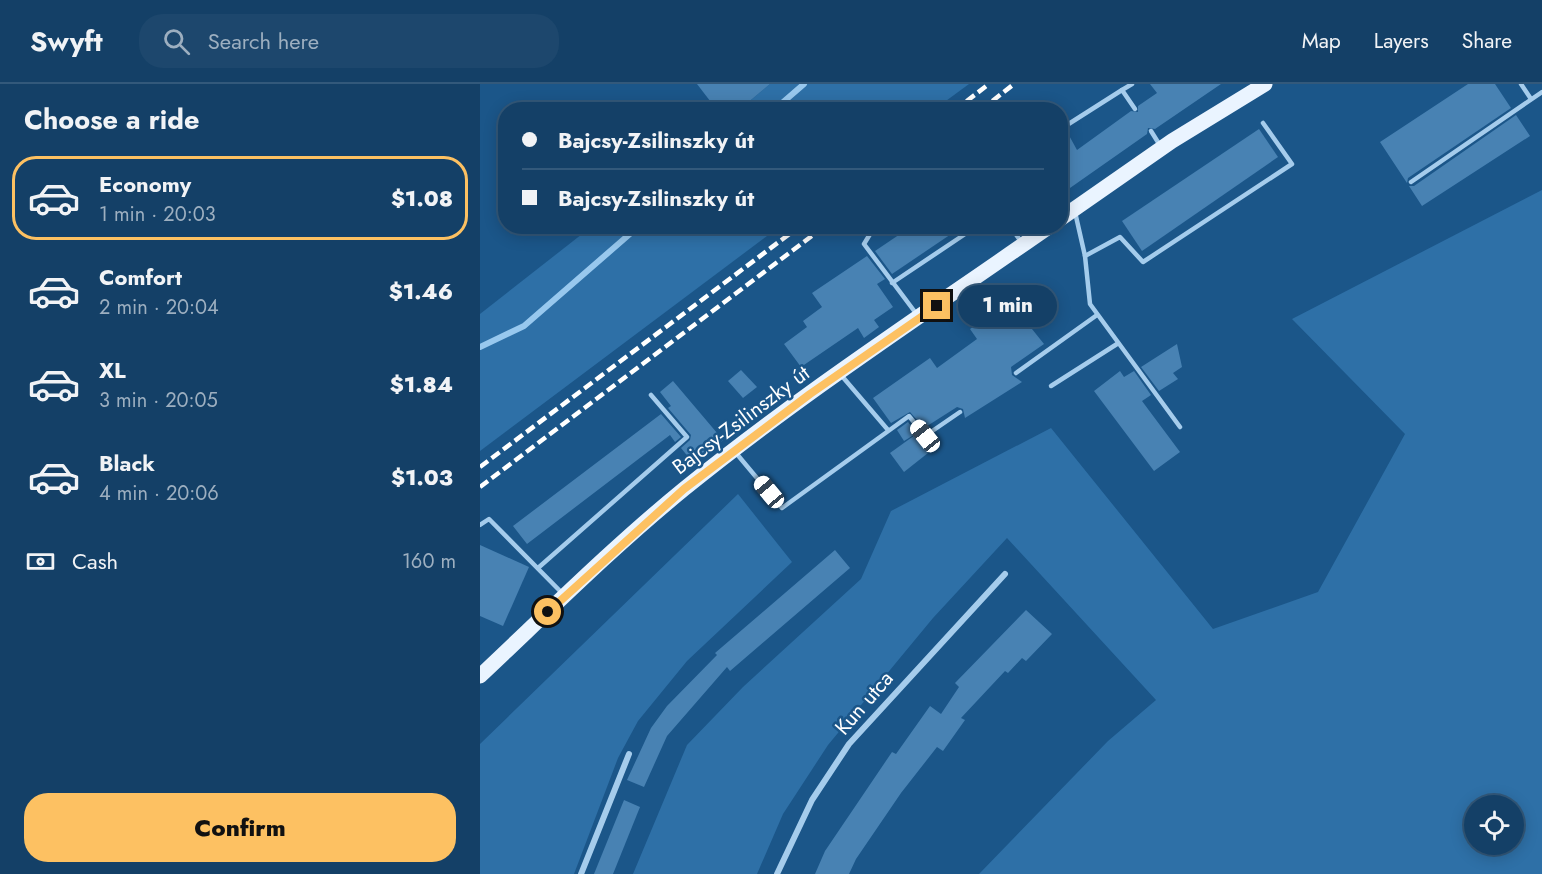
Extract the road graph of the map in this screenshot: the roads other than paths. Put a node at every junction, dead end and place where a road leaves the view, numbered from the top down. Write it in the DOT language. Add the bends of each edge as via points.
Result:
graph roads {
  1 [pos="1132,84"];
  2 [pos="1264,84"];
  3 [pos="1521,84"];
  4 [pos="1122,90"];
  5 [pos="1542,92"];
  6 [pos="1531,99"];
  7 [pos="1135,109"];
  8 [pos="1263,123"];
  9 [pos="1068,124"];
  10 [pos="1151,131"];
  11 [pos="1162,148"];
  12 [pos="1411,182"];
  13 [pos="1074,210"];
  14 [pos="1068,214"];
  15 [pos="870,234"];
  16 [pos="965,234"];
  17 [pos="1016,234"];
  18 [pos="1039,234"];
  19 [pos="1024,245"];
  20 [pos="1085,256"];
  21 [pos="892,283"];
  22 [pos="1097,315"];
  23 [pos="920,318"];
  24 [pos="1117,344"];
  25 [pos="1016,373"];
  26 [pos="840,374"];
  27 [pos="1051,386"];
  28 [pos="651,395"];
  29 [pos="960,412"];
  30 [pos="1180,428"];
  31 [pos="888,430"];
  32 [pos="734,451"];
  33 [pos="480,525"];
  34 [pos="538,568"];
  35 [pos="1005,574"];
  36 [pos="565,596"];
  37 [pos="480,676"];
  38 [pos="629,754"];
  39 [pos="581,874"];
  40 [pos="777,874"];
  1 -- 4 [label="lane"];
  2 -- 11 [label="main road"];
  3 -- 6 [label="lane"];
  4 -- 7 [label="lane"];
  4 -- 9 [label="lane"];
  5 -- 6 [label="lane"];
  6 -- 12 [label="lane"];
  8 -- 20 [label="lane" via="1292,164 1143,262 1120,237"];
  10 -- 11 [label="lane"];
  11 -- 13 [label="main road"];
  13 -- 14 [label="main road"];
  13 -- 20 [label="lane"];
  15 -- 21 [label="lane" via="864,244"];
  16 -- 21 [label="lane"];
  17 -- 19 [label="lane"];
  18 -- 19 [label="main road, Bajcsy-Zsilinszky út"];
  19 -- 23 [label="main road, Bajcsy-Zsilinszky út"];
  20 -- 22 [label="lane" via="1090,304"];
  21 -- 23 [label="lane"];
  22 -- 24 [label="lane"];
  22 -- 25 [label="lane"];
  23 -- 26 [label="main road, Bajcsy-Zsilinszky út"];
  24 -- 27 [label="lane"];
  24 -- 30 [label="lane"];
  26 -- 31 [label="lane"];
  26 -- 32 [label="main road, Bajcsy-Zsilinszky út"];
  28 -- 34 [label="lane" via="687,437"];
  29 -- 31 [label="lane" via="925,436 909,416"];
  31 -- 32 [label="lane" via="782,508"];
  32 -- 36 [label="main road, Bajcsy-Zsilinszky út" via="684,489"];
  33 -- 34 [label="lane" via="489,519"];
  34 -- 36 [label="lane"];
  35 -- 40 [label="street, Kun utca" via="849,744 812,800"];
  36 -- 37 [label="main road, Bajcsy-Zsilinszky út"];
  38 -- 39 [label="street"];
}
